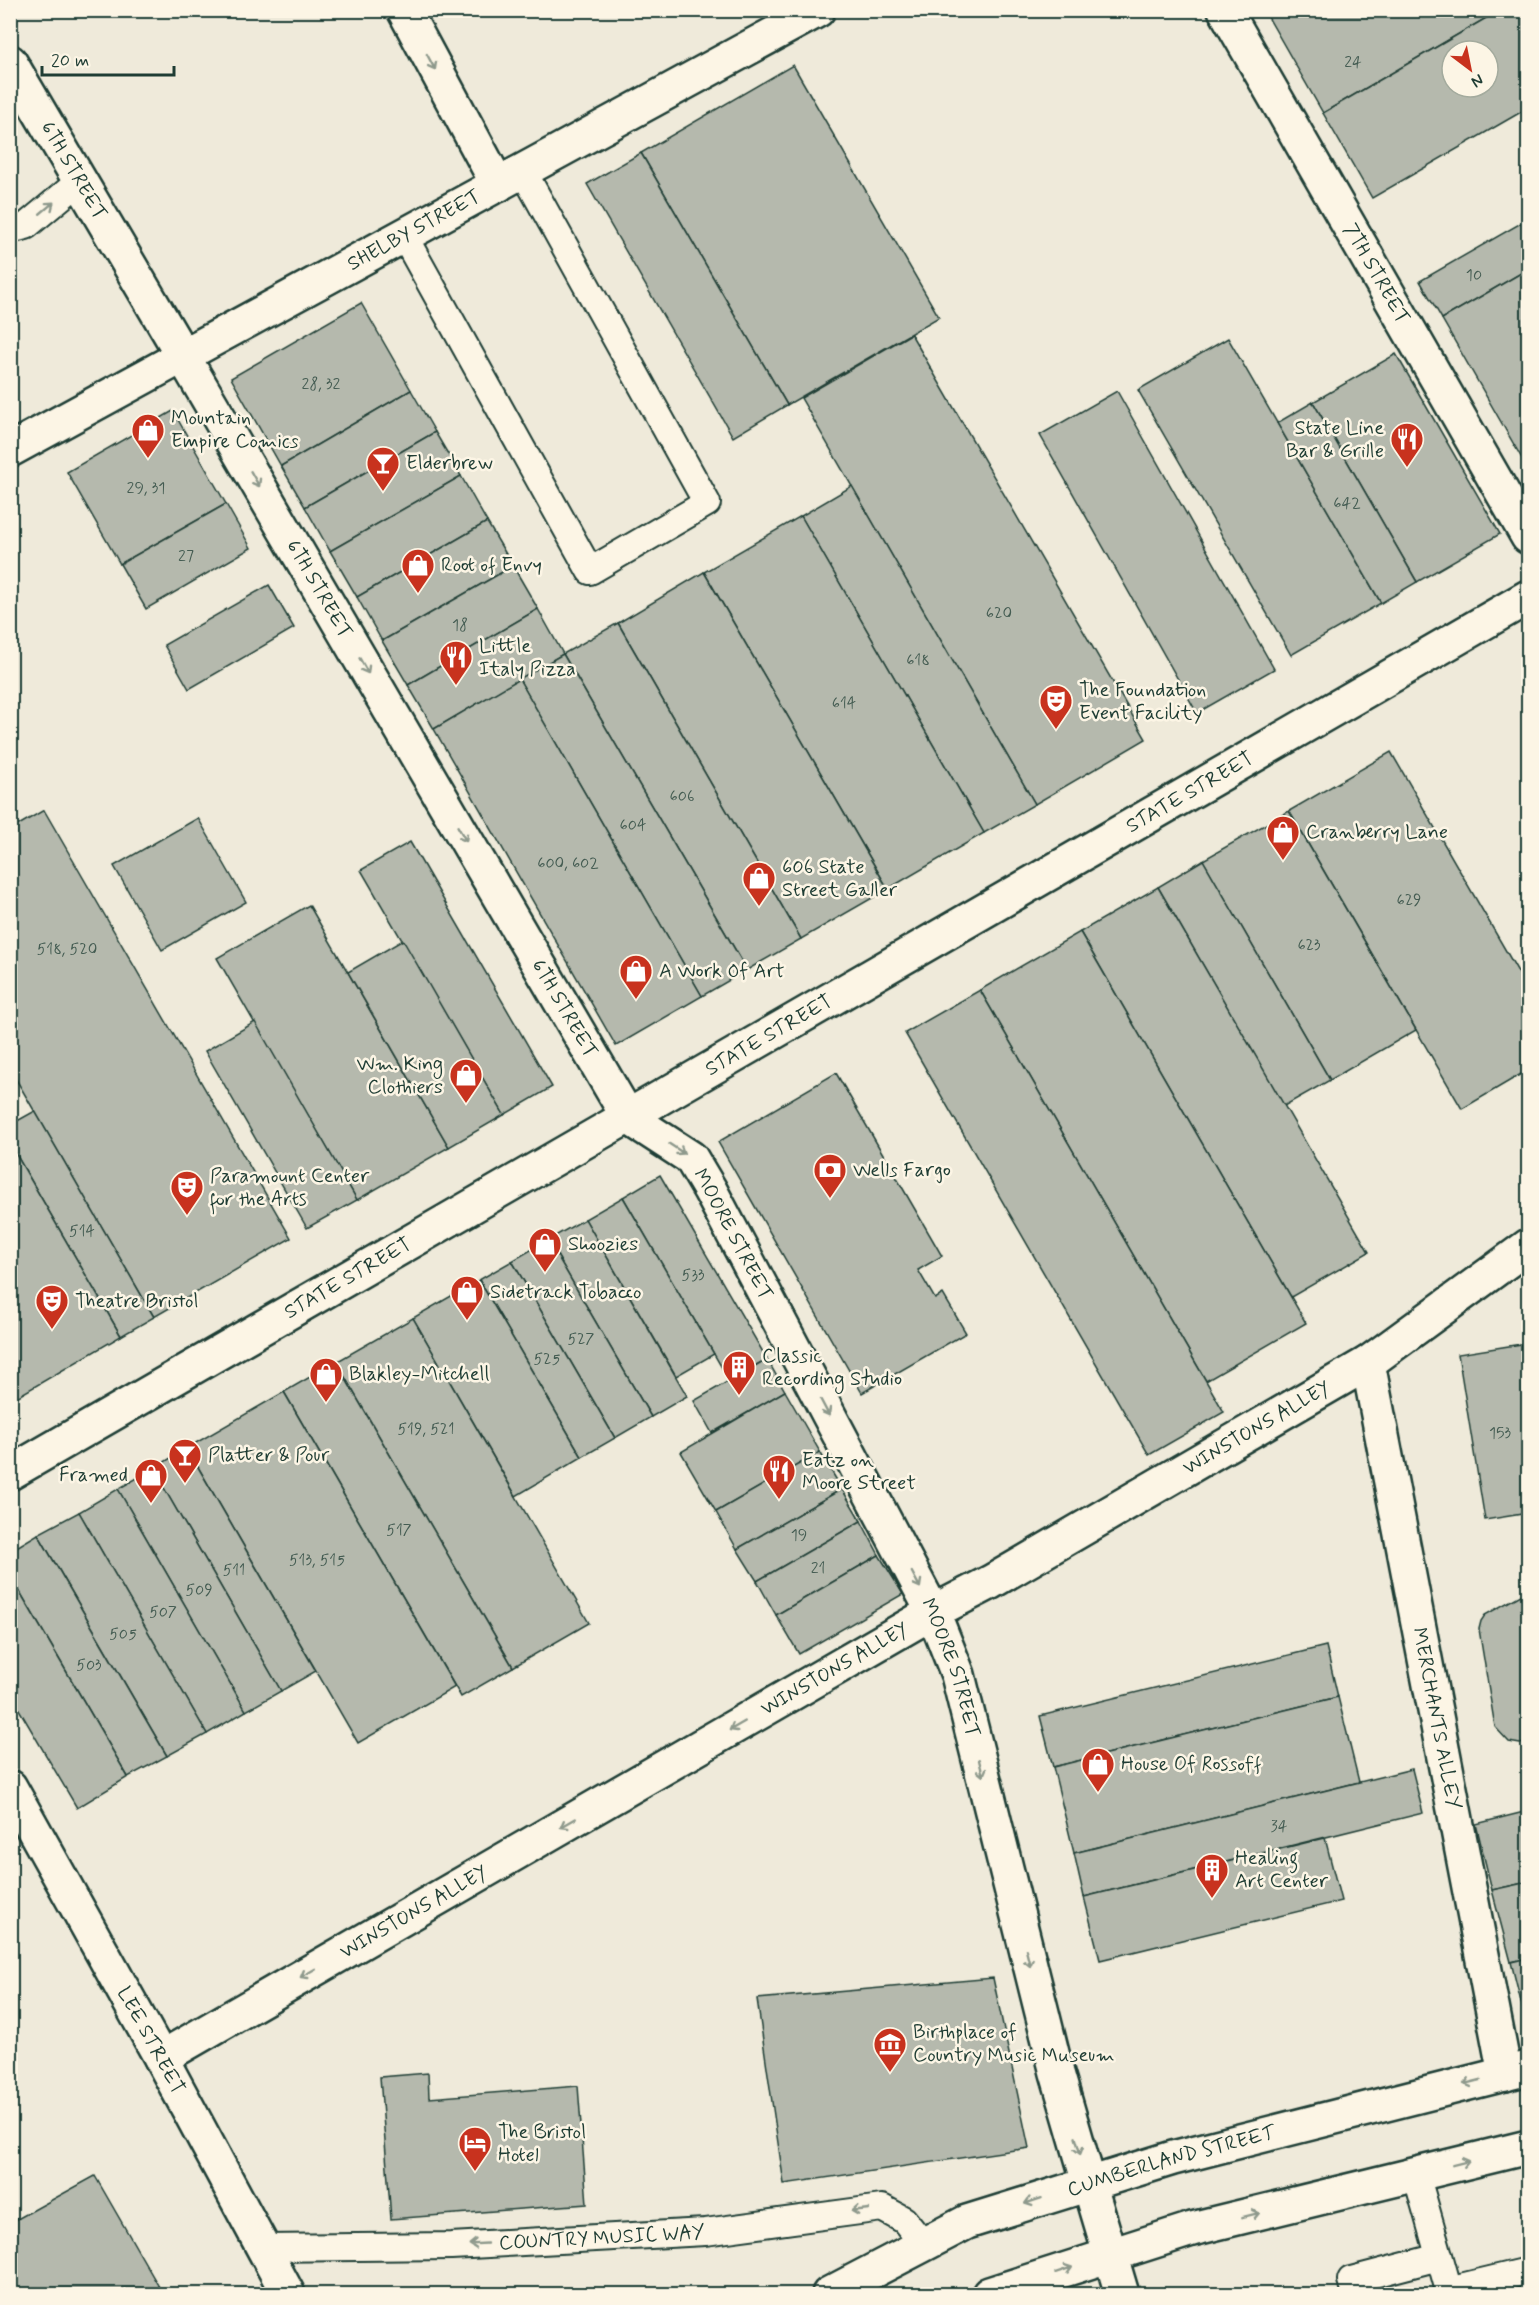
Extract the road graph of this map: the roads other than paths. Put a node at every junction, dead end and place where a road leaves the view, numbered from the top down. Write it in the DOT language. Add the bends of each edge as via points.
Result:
graph roads {
  1 [pos="404,10"];
  2 [pos="818,10"];
  3 [pos="1225,10"];
  4 [pos="10,62"];
  5 [pos="510,178"];
  6 [pos="80,181"];
  7 [pos="10,231"];
  8 [pos="404,236"];
  9 [pos="183,356"];
  10 [pos="10,450"];
  11 [pos="1528,537"];
  12 [pos="1528,597"];
  13 [pos="628,1117"];
  14 [pos="1528,1246"];
  15 [pos="1368,1363"];
  16 [pos="10,1473"];
  17 [pos="933,1612"];
  18 [pos="10,1787"];
  19 [pos="161,2058"];
  20 [pos="1517,2071"];
  21 [pos="1528,2146"];
  22 [pos="1416,2174"];
  23 [pos="1089,2183"];
  24 [pos="924,2245"];
  25 [pos="263,2248"];
  26 [pos="1110,2255"];
  27 [pos="1439,2257"];
  28 [pos="1528,2271"];
  29 [pos="1449,2292"];
  30 [pos="288,2295"];
  31 [pos="829,2295"];
  32 [pos="989,2295"];
  33 [pos="1122,2295"];
  34 [pos="1354,2295"];
  1 -- 5 [label="street, one-way"];
  2 -- 5 [label="street, SHELBY STREET"];
  3 -- 11 [label="street, 7TH STREET"];
  4 -- 6 [label="street, 6TH STREET"];
  5 -- 8 [label="street, SHELBY STREET"];
  5 -- 8 [label="lane" via="707,503 590,571"];
  7 -- 6 [label="lane, one-way" via="26,226"];
  6 -- 9 [label="street, 6TH STREET"];
  8 -- 9 [label="street, SHELBY STREET"];
  9 -- 10 [label="street, SHELBY STREET"];
  9 -- 13 [label="street, 6TH STREET, one-way"];
  12 -- 13 [label="street, STATE STREET"];
  13 -- 16 [label="street, STATE STREET"];
  13 -- 17 [label="street, MOORE STREET, one-way" via="691,1158"];
  14 -- 15 [label="street, WINSTONS ALLEY"];
  15 -- 17 [label="street, WINSTONS ALLEY"];
  15 -- 20 [label="street, MERCHANTS ALLEY"];
  17 -- 19 [label="street, WINSTONS ALLEY, one-way"];
  17 -- 23 [label="street, MOORE STREET, one-way" via="958,1674 1057,2073"];
  18 -- 19 [label="street, LEE STREET"];
  19 -- 25 [label="street, LEE STREET"];
  20 -- 23 [label="street, CUMBERLAND STREET, one-way"];
  22 -- 21 [label="street, one-way"];
  26 -- 22 [label="street, one-way" via="1192,2229"];
  22 -- 27 [label="lane"];
  23 -- 24 [label="street, CUMBERLAND STREET, one-way" via="967,2222"];
  23 -- 26 [label="street, MOORE STREET"];
  24 -- 25 [label="lane, COUNTRY MUSIC WAY, one-way" via="904,2220 882,2208 705,2232 451,2246"];
  24 -- 31 [label="street, CUMBERLAND STREET"];
  25 -- 30 [label="street, LEE STREET"];
  32 -- 26 [label="street, one-way"];
  26 -- 33 [label="street, MOORE STREET"];
  27 -- 29 [label="lane"];
  27 -- 34 [label="lane" via="1351,2280"];
  28 -- 29 [label="lane"];
}
